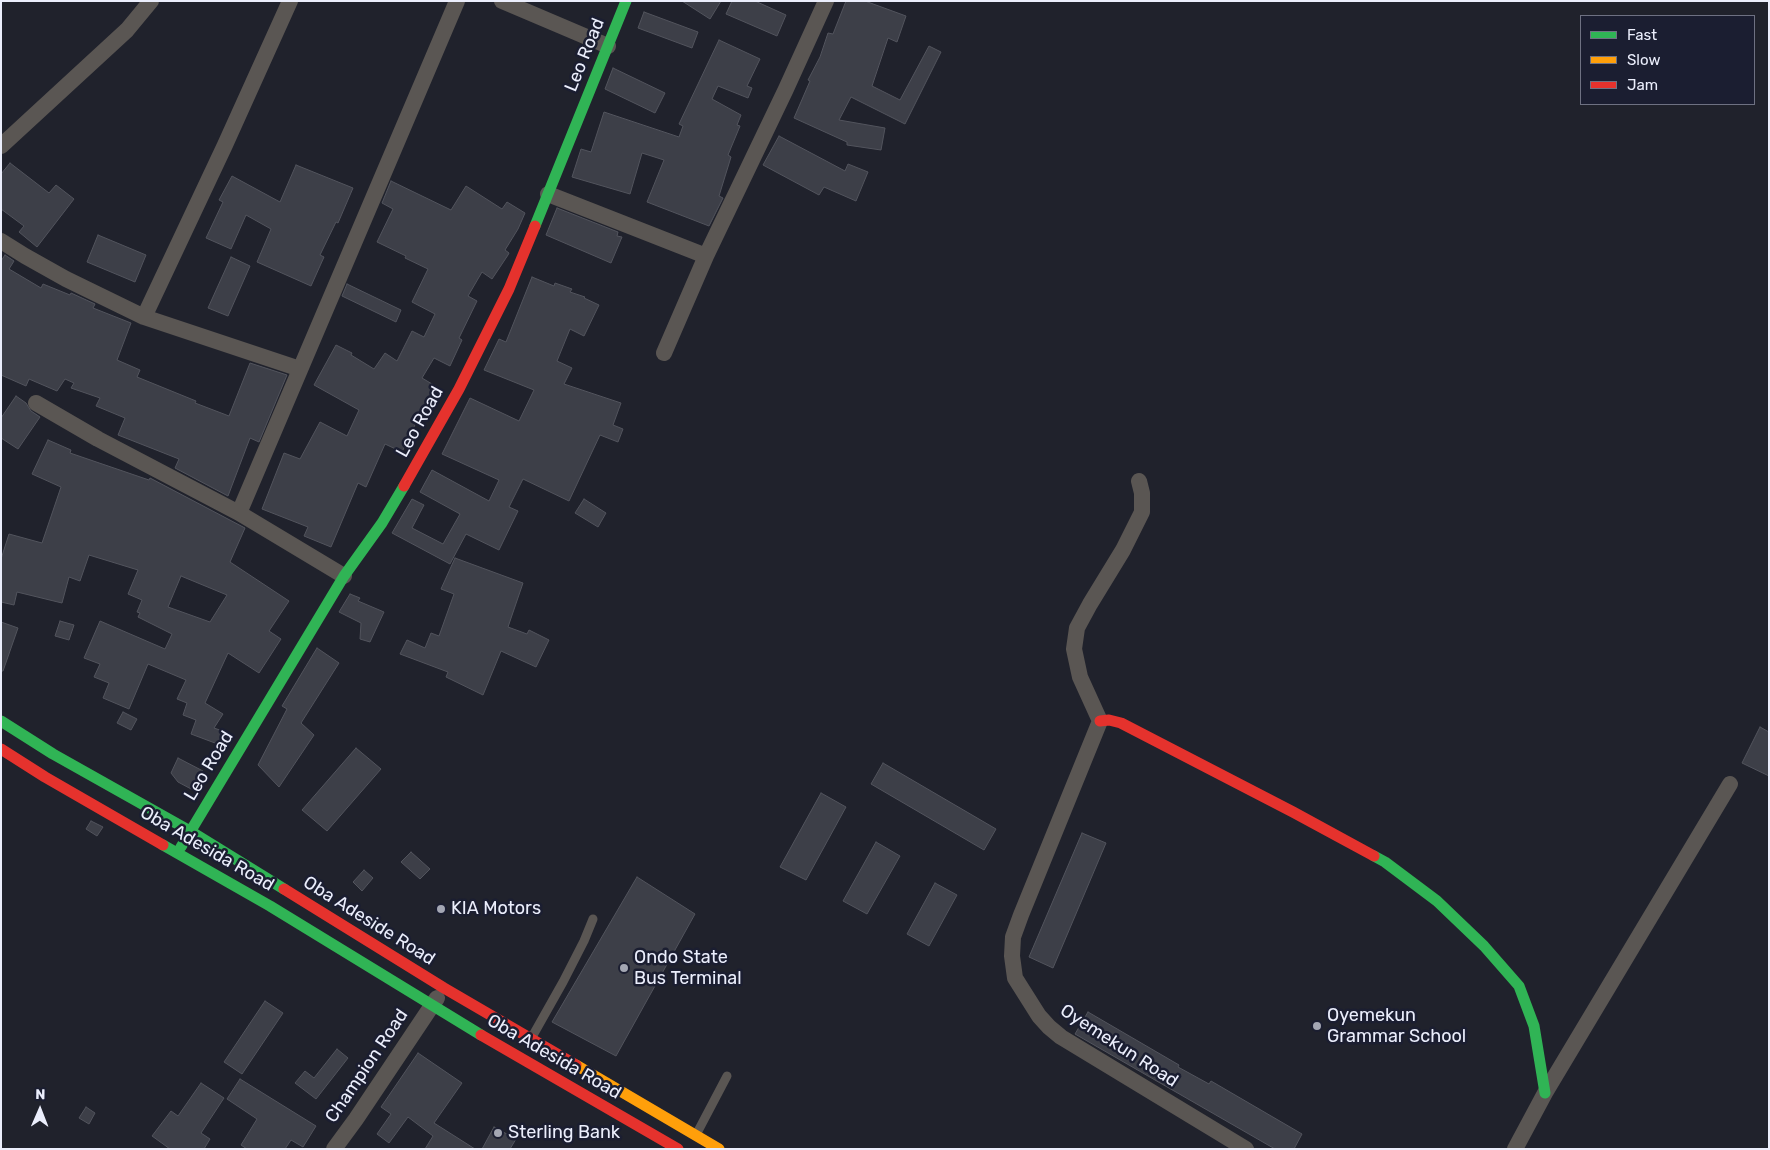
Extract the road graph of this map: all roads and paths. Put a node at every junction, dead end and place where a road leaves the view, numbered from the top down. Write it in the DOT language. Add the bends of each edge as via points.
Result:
graph roads {
  1 [pos="151,1"];
  2 [pos="290,1"];
  3 [pos="457,1"];
  4 [pos="502,1"];
  5 [pos="626,1"];
  6 [pos="826,1"];
  7 [pos="608,46"];
  8 [pos="1,146"];
  9 [pos="548,194"];
  10 [pos="1,241"];
  11 [pos="706,256"];
  12 [pos="144,317"];
  13 [pos="664,353"];
  14 [pos="300,369"];
  15 [pos="36,403"];
  16 [pos="1138,481"];
  17 [pos="239,513"];
  18 [pos="344,576"];
  19 [pos="1,721"];
  20 [pos="1100,721"];
  21 [pos="1,749"];
  22 [pos="1730,784"];
  23 [pos="190,831"];
  24 [pos="178,852"];
  25 [pos="593,919"];
  26 [pos="444,988"];
  27 [pos="432,1006"];
  28 [pos="530,1040"];
  29 [pos="727,1076"];
  30 [pos="1545,1093"];
  31 [pos="696,1135"];
  32 [pos="334,1149"];
  33 [pos="678,1149"];
  34 [pos="719,1149"];
  35 [pos="1246,1149"];
  36 [pos="1516,1149"];
  1 -- 8 [label="street" via="127,30"];
  2 -- 12 [label="street"];
  3 -- 14 [label="street"];
  4 -- 7 [label="street"];
  5 -- 7 [label="main road, Leo Road"];
  6 -- 11 [label="street"];
  7 -- 9 [label="main road, Leo Road"];
  9 -- 11 [label="street"];
  9 -- 18 [label="main road, Leo Road" via="509,289 459,389 382,523"];
  10 -- 12 [label="street" via="66,279"];
  11 -- 13 [label="street"];
  12 -- 14 [label="street"];
  14 -- 17 [label="street"];
  15 -- 17 [label="street"];
  16 -- 20 [label="street" via="1142,512 1078,628 1074,649 1080,677"];
  17 -- 18 [label="street"];
  18 -- 23 [label="main road, Leo Road"];
  19 -- 23 [label="main road, Oba Adeside Road"];
  20 -- 30 [label="main road" via="1120,723 1293,812 1384,862 1437,901 1484,946 1519,986 1534,1026"];
  20 -- 35 [label="street, Oyemekun Road" via="1013,937 1016,978 1039,1016 1061,1037"];
  21 -- 24 [label="main road, Oba Adesida Road"];
  22 -- 30 [label="street"];
  23 -- 24 [label="main road, Leo Road"];
  23 -- 26 [label="main road, Oba Adeside Road"];
  24 -- 27 [label="main road, Oba Adesida Road"];
  25 -- 28 [label="lane"];
  26 -- 27 [label="street, Champion Road"];
  26 -- 28 [label="main road, Oba Adeside Road"];
  27 -- 32 [label="street, Champion Road"];
  27 -- 33 [label="main road, Oba Adesida Road"];
  28 -- 31 [label="main road, Oba Adeside Road"];
  29 -- 31 [label="lane"];
  30 -- 36 [label="street"];
  31 -- 34 [label="main road, Oba Adeside Road"];
}
